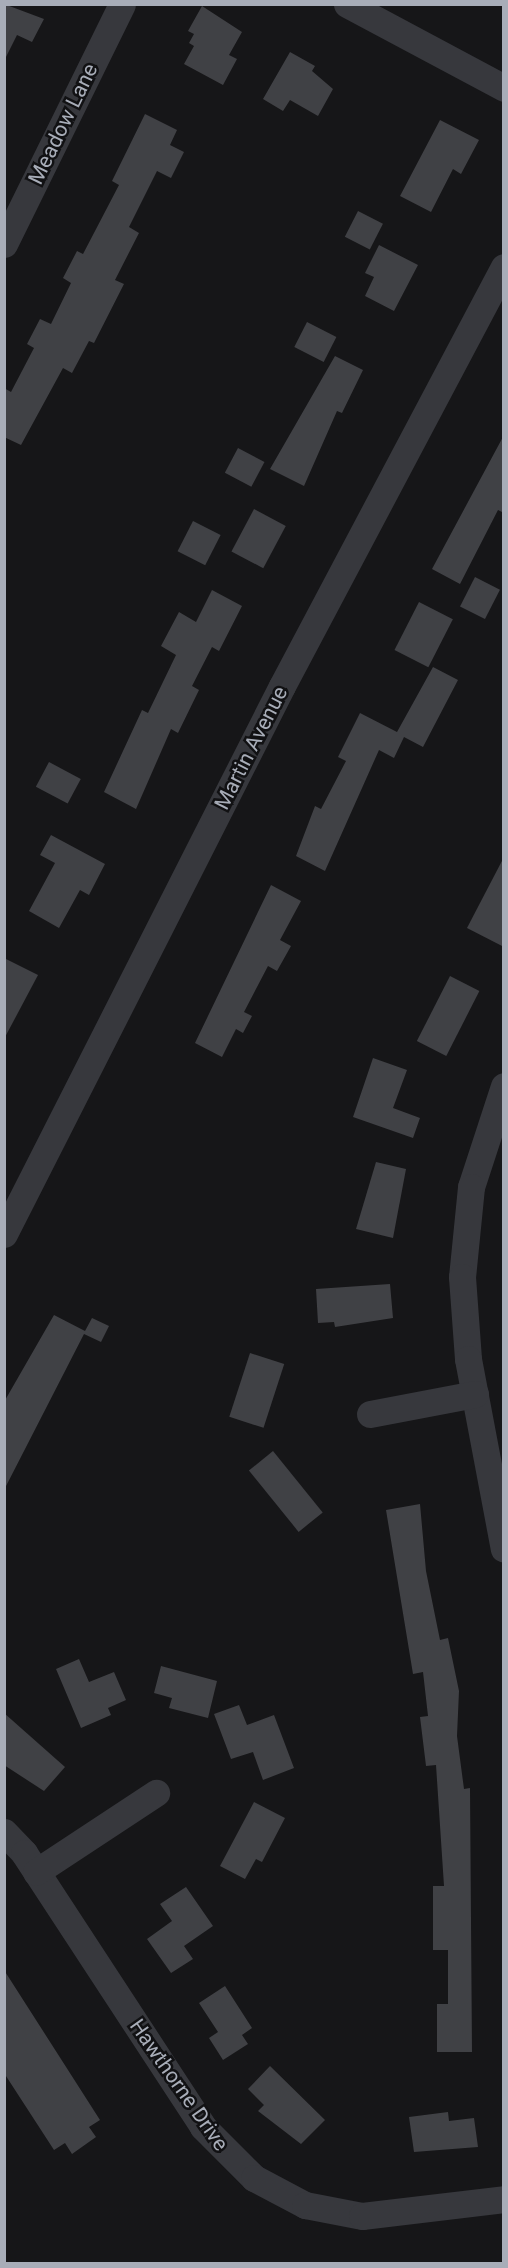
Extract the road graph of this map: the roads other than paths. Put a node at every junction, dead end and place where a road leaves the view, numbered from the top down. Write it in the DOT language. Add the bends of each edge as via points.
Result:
graph roads {
  1 [pos="122,4"];
  2 [pos="347,4"];
  3 [pos="504,88"];
  4 [pos="6,238"];
  5 [pos="504,267"];
  6 [pos="504,1086"];
  7 [pos="4,1234"];
  8 [pos="475,1394"];
  9 [pos="370,1414"];
  10 [pos="504,1549"];
  11 [pos="156,1793"];
  12 [pos="4,1832"];
  13 [pos="36,1872"];
  14 [pos="504,2199"];
  1 -- 4 [label="street, Meadow Lane"];
  2 -- 3 [label="street"];
  5 -- 7 [label="street, Martin Avenue" via="282,686"];
  6 -- 8 [label="street" via="478,1155 464,1236 462,1310"];
  8 -- 9 [label="street"];
  8 -- 10 [label="street"];
  11 -- 13 [label="street"];
  12 -- 13 [label="street, Hawthorne Drive"];
  13 -- 14 [label="street, Hawthorne Drive" via="204,2127 254,2178 305,2205 362,2216"];
}
